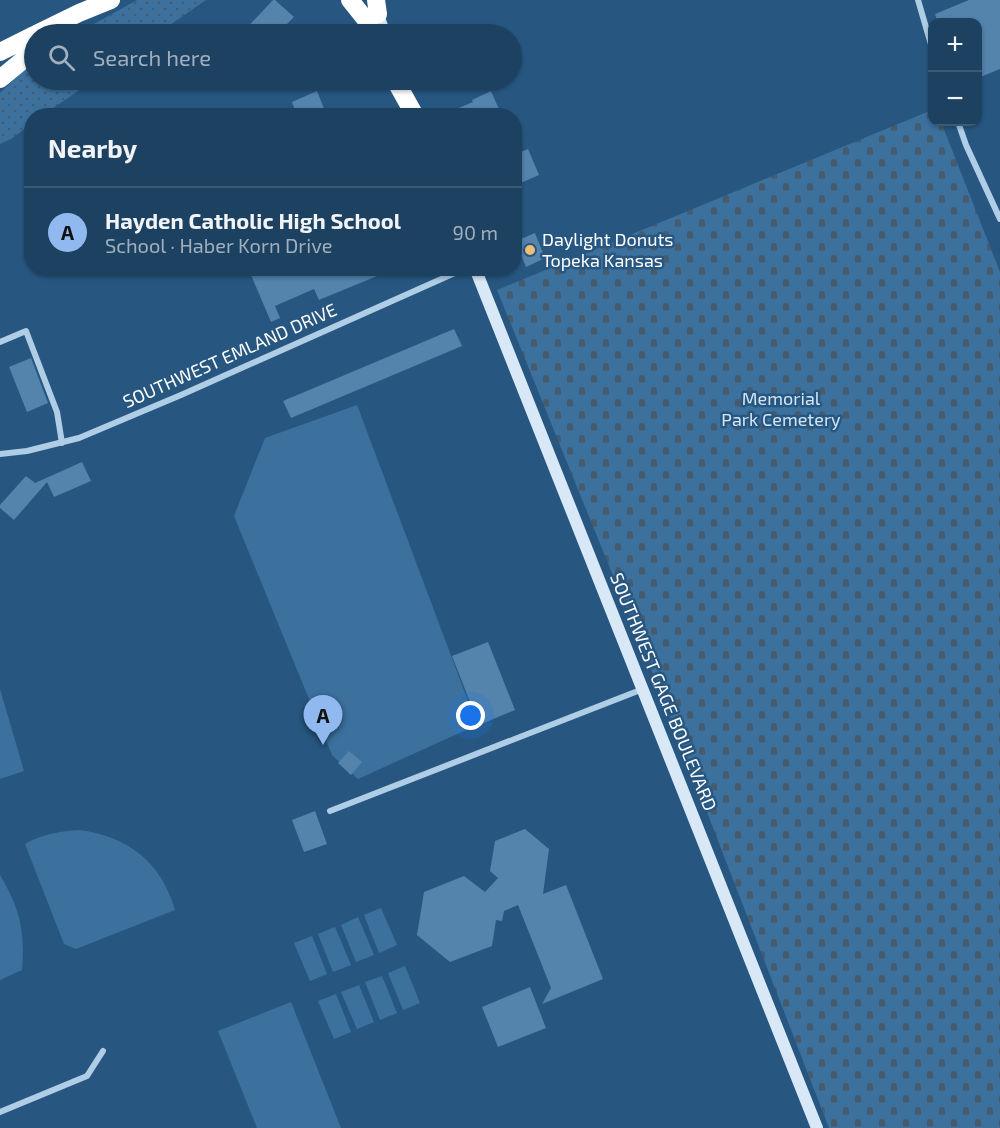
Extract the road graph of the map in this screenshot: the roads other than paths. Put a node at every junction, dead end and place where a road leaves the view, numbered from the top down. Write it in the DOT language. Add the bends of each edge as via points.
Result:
graph roads {
  1 [pos="113,0"];
  2 [pos="350,0"];
  3 [pos="918,0"];
  4 [pos="376,5"];
  5 [pos="60,24"];
  6 [pos="76,24"];
  7 [pos="368,24"];
  8 [pos="382,24"];
  9 [pos="928,32"];
  10 [pos="24,40"];
  11 [pos="0,52"];
  12 [pos="24,59"];
  13 [pos="0,79"];
  14 [pos="400,90"];
  15 [pos="405,90"];
  16 [pos="410,108"];
  17 [pos="411,108"];
  18 [pos="959,126"];
  19 [pos="1000,219"];
  20 [pos="448,276"];
  21 [pos="478,276"];
  22 [pos="0,342"];
  23 [pos="62,443"];
  24 [pos="0,454"];
  25 [pos="642,689"];
  26 [pos="330,811"];
  27 [pos="103,1051"];
  28 [pos="0,1112"];
  29 [pos="817,1128"];
  1 -- 5 [label="highway"];
  1 -- 6 [label="highway"];
  2 -- 7 [label="highway"];
  3 -- 9 [label="street"];
  4 -- 8 [label="main road"];
  10 -- 11 [label="highway"];
  12 -- 13 [label="highway"];
  14 -- 16 [label="highway"];
  15 -- 17 [label="main road"];
  18 -- 19 [label="street"];
  20 -- 23 [label="street, SOUTHWEST EMLAND DRIVE" via="181,395"];
  21 -- 25 [label="main road, SOUTHWEST GAGE BOULEVARD"];
  22 -- 23 [label="street" via="26,331 57,412"];
  23 -- 24 [label="street, SOUTHWEST EMLAND DRIVE"];
  25 -- 26 [label="street"];
  25 -- 29 [label="main road, SOUTHWEST GAGE BOULEVARD"];
  27 -- 28 [label="street" via="87,1076"];
}
